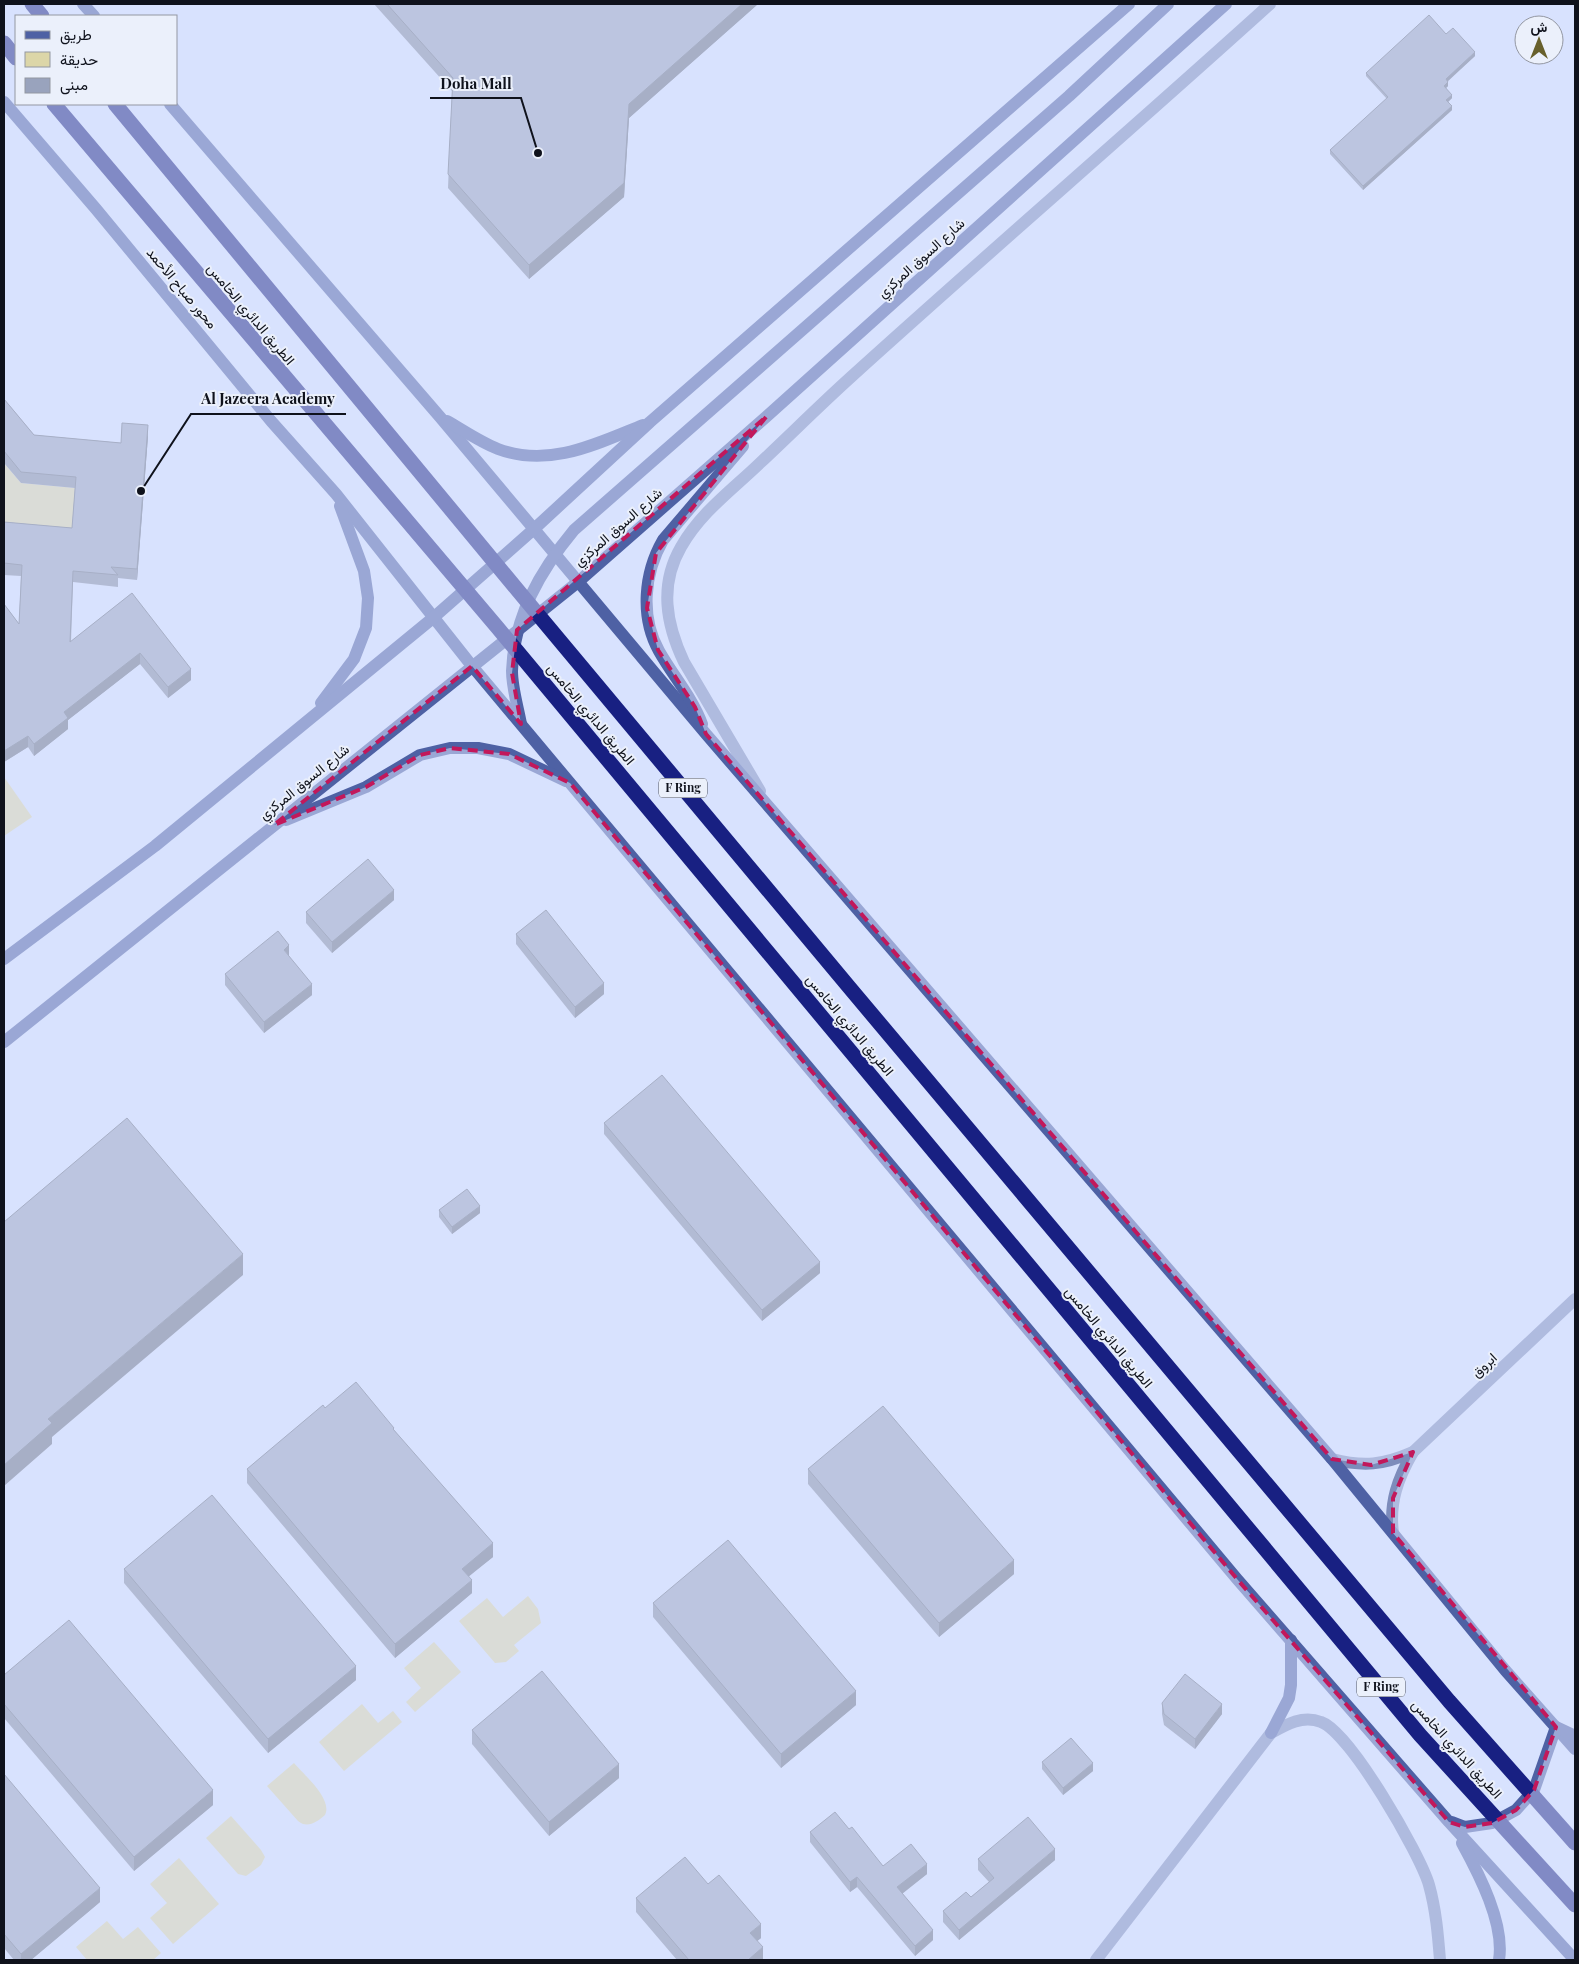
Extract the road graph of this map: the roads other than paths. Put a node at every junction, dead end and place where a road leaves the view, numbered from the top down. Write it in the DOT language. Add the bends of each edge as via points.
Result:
graph roads {
  1 [pos="32,4"];
  2 [pos="84,4"];
  3 [pos="1129,4"];
  4 [pos="1168,4"];
  5 [pos="1226,4"];
  6 [pos="1270,4"];
  7 [pos="41,15"];
  8 [pos="93,15"];
  9 [pos="4,43"];
  10 [pos="15,57"];
  11 [pos="4,102"];
  12 [pos="55,105"];
  13 [pos="117,105"];
  14 [pos="171,105"];
  15 [pos="440,417"];
  16 [pos="766,417"];
  17 [pos="650,422"];
  18 [pos="336,494"];
  19 [pos="534,529"];
  20 [pos="555,553"];
  21 [pos="578,582"];
  22 [pos="433,618"];
  23 [pos="517,630"];
  24 [pos="472,666"];
  25 [pos="309,719"];
  26 [pos="521,724"];
  27 [pos="706,734"];
  28 [pos="570,783"];
  29 [pos="766,802"];
  30 [pos="274,825"];
  31 [pos="4,959"];
  32 [pos="4,1042"];
  33 [pos="1575,1299"];
  34 [pos="1413,1452"];
  35 [pos="1332,1459"];
  36 [pos="1393,1532"];
  37 [pos="1290,1640"];
  38 [pos="1556,1727"];
  39 [pos="1271,1733"];
  40 [pos="1575,1736"];
  41 [pos="1575,1749"];
  42 [pos="1449,1822"];
  43 [pos="1575,1843"];
  44 [pos="1575,1905"];
  45 [pos="1096,1960"];
  46 [pos="1440,1960"];
  47 [pos="1499,1960"];
  48 [pos="1575,1960"];
  1 -- 7 [label="highway"];
  2 -- 8 [label="main road"];
  3 -- 17 [label="main road"];
  4 -- 20 [label="main road" via="1068,96 580,524"];
  5 -- 16 [label="main road, شارع السوق المركزي"];
  6 -- 29 [label="street" via="815,409 710,507 680,548 668,584 668,622 674,641"];
  9 -- 10 [label="highway"];
  11 -- 18 [label="main road, محور صباح الأحمد"];
  12 -- 44 [label="highway, الطريق الدائري الخامس / F Ring" via="496,627 1420,1734"];
  13 -- 43 [label="highway, الطريق الدائري الخامس / F Ring" via="862,1002 1449,1701"];
  14 -- 15 [label="main road"];
  15 -- 17 [label="main road" via="496,449 535,457 569,453"];
  15 -- 19 [label="main road"];
  16 -- 21 [label="main road, شارع السوق المركزي"];
  16 -- 27 [label="main road" via="663,540 651,568 647,608 650,630 658,650 695,707"];
  17 -- 19 [label="main road"];
  18 -- 22 [label="main road"];
  18 -- 25 [label="main road" via="364,571 368,598 366,628 354,659"];
  19 -- 20 [label="main road"];
  19 -- 22 [label="main road"];
  20 -- 21 [label="main road"];
  20 -- 23 [label="main road" via="534,588"];
  21 -- 23 [label="main road, شارع السوق المركزي"];
  21 -- 27 [label="main road"];
  22 -- 24 [label="main road"];
  22 -- 25 [label="main road"];
  23 -- 24 [label="main road, شارع السوق المركزي"];
  23 -- 26 [label="main road" via="512,672"];
  24 -- 26 [label="main road"];
  24 -- 30 [label="main road, شارع السوق المركزي"];
  25 -- 31 [label="main road" via="155,846"];
  26 -- 28 [label="main road"];
  27 -- 29 [label="main road"];
  28 -- 30 [label="main road" via="509,754 478,748 450,748 420,755 366,787"];
  28 -- 37 [label="main road"];
  29 -- 35 [label="main road"];
  30 -- 32 [label="main road, شارع السوق المركزي"];
  33 -- 34 [label="street, ابروق"];
  34 -- 35 [label="street, ابروق" via="1371,1465"];
  34 -- 36 [label="street, ابروق" via="1400,1474 1393,1498"];
  35 -- 36 [label="main road"];
  36 -- 38 [label="main road" via="1505,1670"];
  37 -- 39 [label="main road" via="1289,1698"];
  37 -- 42 [label="main road"];
  38 -- 40 [label="main road"];
  38 -- 41 [label="main road"];
  38 -- 42 [label="main road" via="1534,1790 1516,1810 1492,1823 1465,1827"];
  39 -- 45 [label="street"];
  39 -- 46 [label="street" via="1303,1719 1322,1722 1335,1730 1363,1766 1420,1862 1435,1907"];
  42 -- 47 [label="main road" via="1481,1877 1496,1920"];
  42 -- 48 [label="main road"];
}
